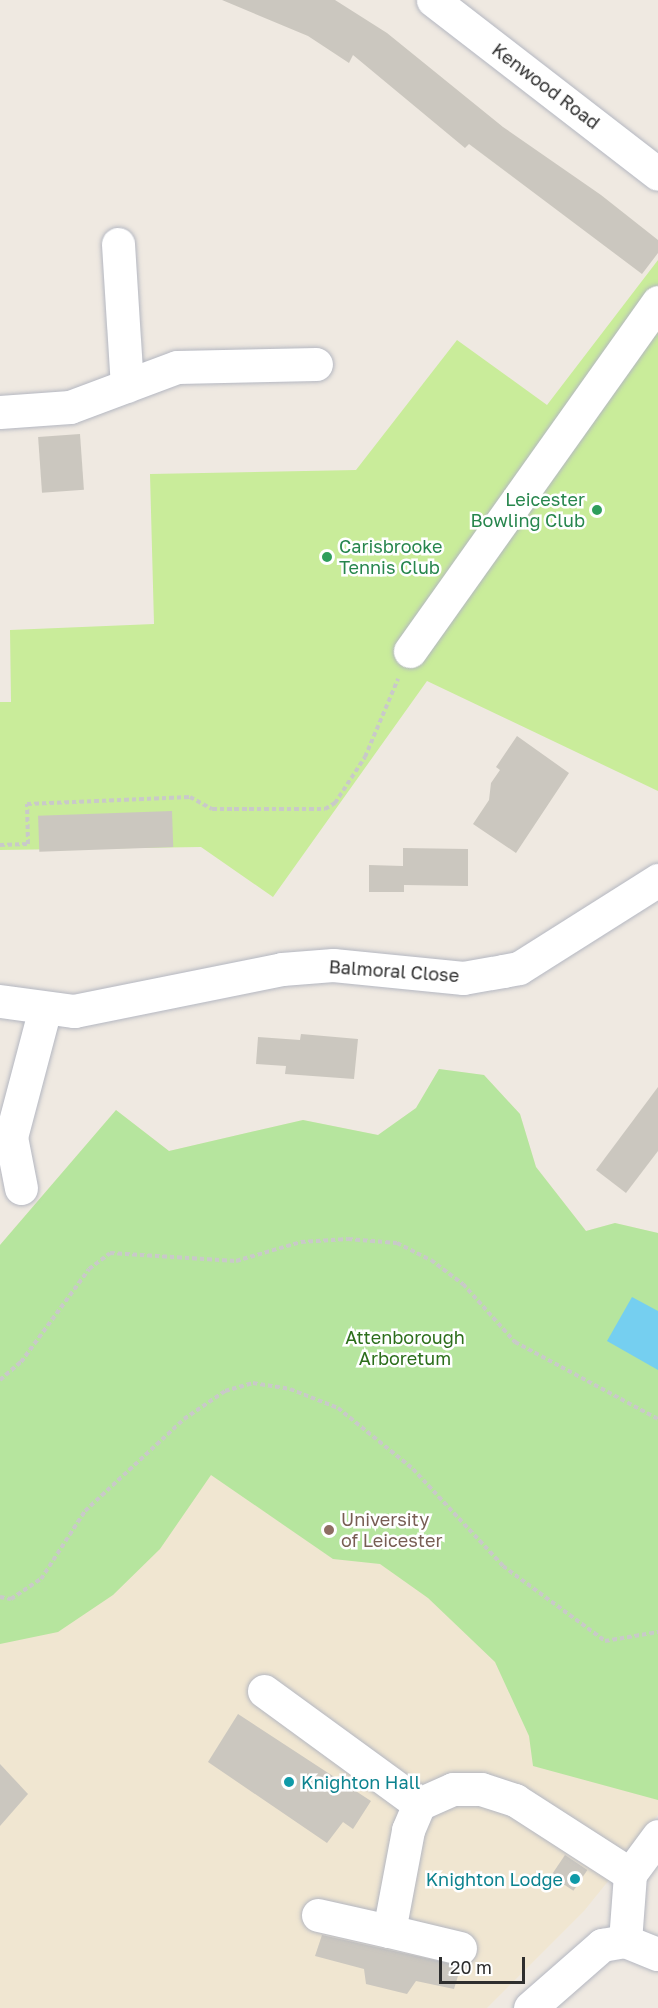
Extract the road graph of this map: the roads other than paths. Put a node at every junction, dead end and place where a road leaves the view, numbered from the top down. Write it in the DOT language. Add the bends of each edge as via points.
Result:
graph roads {
  1 [pos="433,0"];
  2 [pos="658,174"];
  3 [pos="118,244"];
  4 [pos="658,302"];
  5 [pos="316,364"];
  6 [pos="127,386"];
  7 [pos="0,412"];
  8 [pos="410,651"];
  9 [pos="658,880"];
  10 [pos="0,1002"];
  11 [pos="45,1008"];
  12 [pos="21,1188"];
  13 [pos="264,1691"];
  14 [pos="419,1804"];
  15 [pos="642,1857"];
  16 [pos="318,1915"];
  17 [pos="389,1931"];
  18 [pos="613,1943"];
  19 [pos="460,1948"];
  20 [pos="658,1954"];
  21 [pos="530,2008"];
  1 -- 2 [label="street, Kenwood Road"];
  3 -- 6 [label="street"];
  4 -- 8 [label="street"];
  5 -- 6 [label="street" via="177,367"];
  6 -- 7 [label="street" via="51,411"];
  9 -- 11 [label="street, Balmoral Close" via="511,969 463,978 373,967 282,969 74,1011"];
  10 -- 11 [label="street, Balmoral Close"];
  11 -- 12 [label="street" via="11,1137"];
  13 -- 14 [label="street"];
  14 -- 15 [label="street" via="453,1789 481,1789 515,1800"];
  14 -- 17 [label="street" via="406,1839"];
  15 -- 18 [label="street"];
  16 -- 17 [label="street"];
  17 -- 19 [label="street"];
  18 -- 20 [label="street"];
  18 -- 21 [label="street"];
}
